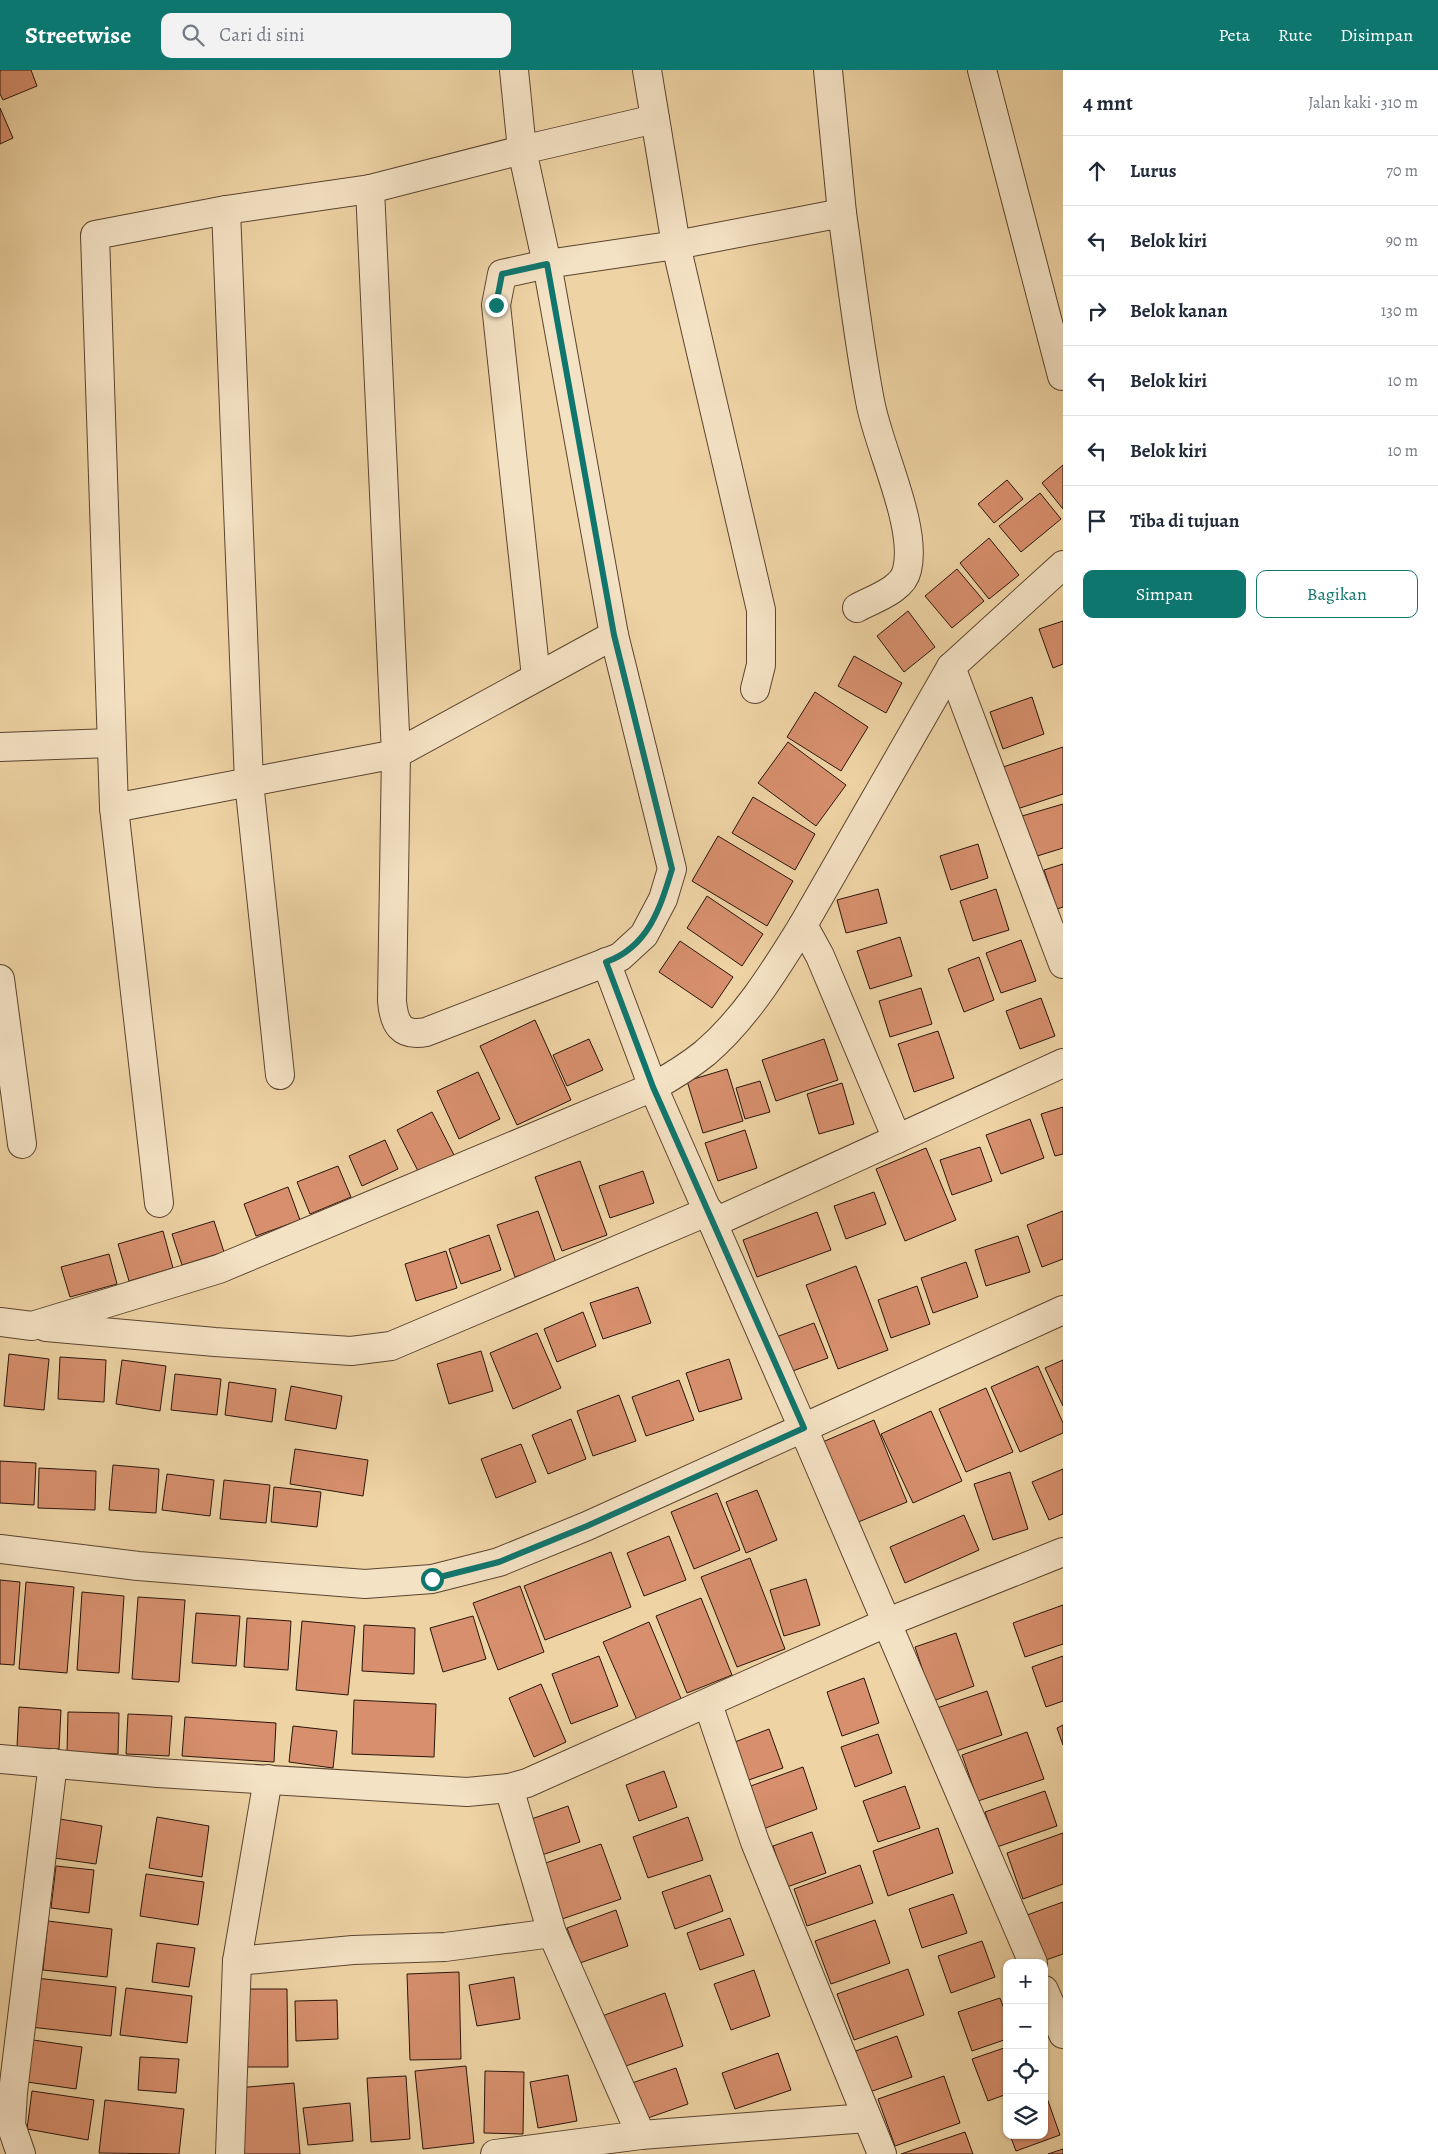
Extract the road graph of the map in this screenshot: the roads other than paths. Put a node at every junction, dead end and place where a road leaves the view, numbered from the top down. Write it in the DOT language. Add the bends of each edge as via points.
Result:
graph roads {
  1 [pos="514,70"];
  2 [pos="647,70"];
  3 [pos="828,70"];
  4 [pos="982,70"];
  5 [pos="655,120"];
  6 [pos="522,150"];
  7 [pos="370,189"];
  8 [pos="226,210"];
  9 [pos="842,213"];
  10 [pos="676,245"];
  11 [pos="547,264"];
  12 [pos="1062,376"];
  13 [pos="1063,565"];
  14 [pos="857,608"];
  15 [pos="614,635"];
  16 [pos="951,667"];
  17 [pos="536,677"];
  18 [pos="755,689"];
  19 [pos="112,743"];
  20 [pos="0,747"];
  21 [pos="396,754"];
  22 [pos="249,782"];
  23 [pos="114,808"];
  24 [pos="803,925"];
  25 [pos="606,962"];
  26 [pos="1063,964"];
  27 [pos="0,978"];
  28 [pos="1063,1063"];
  29 [pos="280,1075"];
  30 [pos="653,1087"];
  31 [pos="897,1139"];
  32 [pos="22,1144"];
  33 [pos="159,1203"];
  34 [pos="711,1217"];
  35 [pos="1063,1310"];
  36 [pos="0,1322"];
  37 [pos="32,1326"];
  38 [pos="804,1428"];
  39 [pos="0,1549"];
  40 [pos="1063,1552"];
  41 [pos="888,1622"];
  42 [pos="708,1704"];
  43 [pos="0,1759"];
  44 [pos="53,1763"];
  45 [pos="268,1779"];
  46 [pos="509,1788"];
  47 [pos="552,1933"];
  48 [pos="1031,1959"];
  49 [pos="236,1961"];
  50 [pos="1048,1999"];
  51 [pos="1063,2034"];
  52 [pos="867,2118"];
  53 [pos="642,2135"];
  54 [pos="21,2154"];
  55 [pos="230,2154"];
  56 [pos="494,2154"];
  57 [pos="882,2154"];
  1 -- 6 [label="street"];
  2 -- 5 [label="street"];
  3 -- 9 [label="street"];
  4 -- 12 [label="street"];
  5 -- 6 [label="street"];
  5 -- 10 [label="street"];
  6 -- 7 [label="street"];
  6 -- 11 [label="street"];
  7 -- 8 [label="street"];
  7 -- 21 [label="street"];
  8 -- 19 [label="street" via="95,235"];
  8 -- 22 [label="street"];
  9 -- 10 [label="street"];
  9 -- 14 [label="street" via="870,402 906,524 909,554 907,572 898,585"];
  10 -- 11 [label="street"];
  10 -- 18 [label="street" via="761,610 761,665"];
  11 -- 15 [label="street"];
  11 -- 17 [label="street" via="502,274 496,305"];
  13 -- 16 [label="street"];
  15 -- 17 [label="street"];
  15 -- 25 [label="street" via="672,869 663,899 644,935 620,957"];
  16 -- 24 [label="street"];
  16 -- 26 [label="street"];
  17 -- 21 [label="street"];
  19 -- 20 [label="street"];
  19 -- 23 [label="street"];
  21 -- 22 [label="street"];
  21 -- 25 [label="street" via="392,1001 393,1014 405,1032 426,1032"];
  22 -- 23 [label="street"];
  22 -- 29 [label="street"];
  23 -- 33 [label="street"];
  24 -- 30 [label="street" via="750,1005 722,1036 684,1069"];
  24 -- 31 [label="street" via="820,956"];
  25 -- 30 [label="street"];
  27 -- 32 [label="street"];
  28 -- 31 [label="street"];
  30 -- 34 [label="street"];
  30 -- 37 [label="street" via="220,1269"];
  31 -- 34 [label="street"];
  34 -- 37 [label="street" via="391,1346 342,1350"];
  34 -- 38 [label="street"];
  35 -- 38 [label="street"];
  36 -- 37 [label="street"];
  38 -- 39 [label="street" via="578,1530 499,1562 432,1579 365,1584 138,1566"];
  38 -- 41 [label="street"];
  40 -- 41 [label="street"];
  41 -- 42 [label="street"];
  41 -- 48 [label="street"];
  42 -- 46 [label="street"];
  42 -- 52 [label="street" via="755,1842"];
  43 -- 44 [label="street"];
  44 -- 45 [label="street"];
  44 -- 54 [label="street" via="13,2092 11,2125"];
  45 -- 46 [label="street" via="467,1792"];
  45 -- 49 [label="street"];
  46 -- 47 [label="street"];
  47 -- 49 [label="street" via="445,1947 353,1950"];
  47 -- 53 [label="street"];
  49 -- 55 [label="street"];
  50 -- 51 [label="street"];
  52 -- 53 [label="street"];
  52 -- 57 [label="street"];
  53 -- 56 [label="street"];
}
